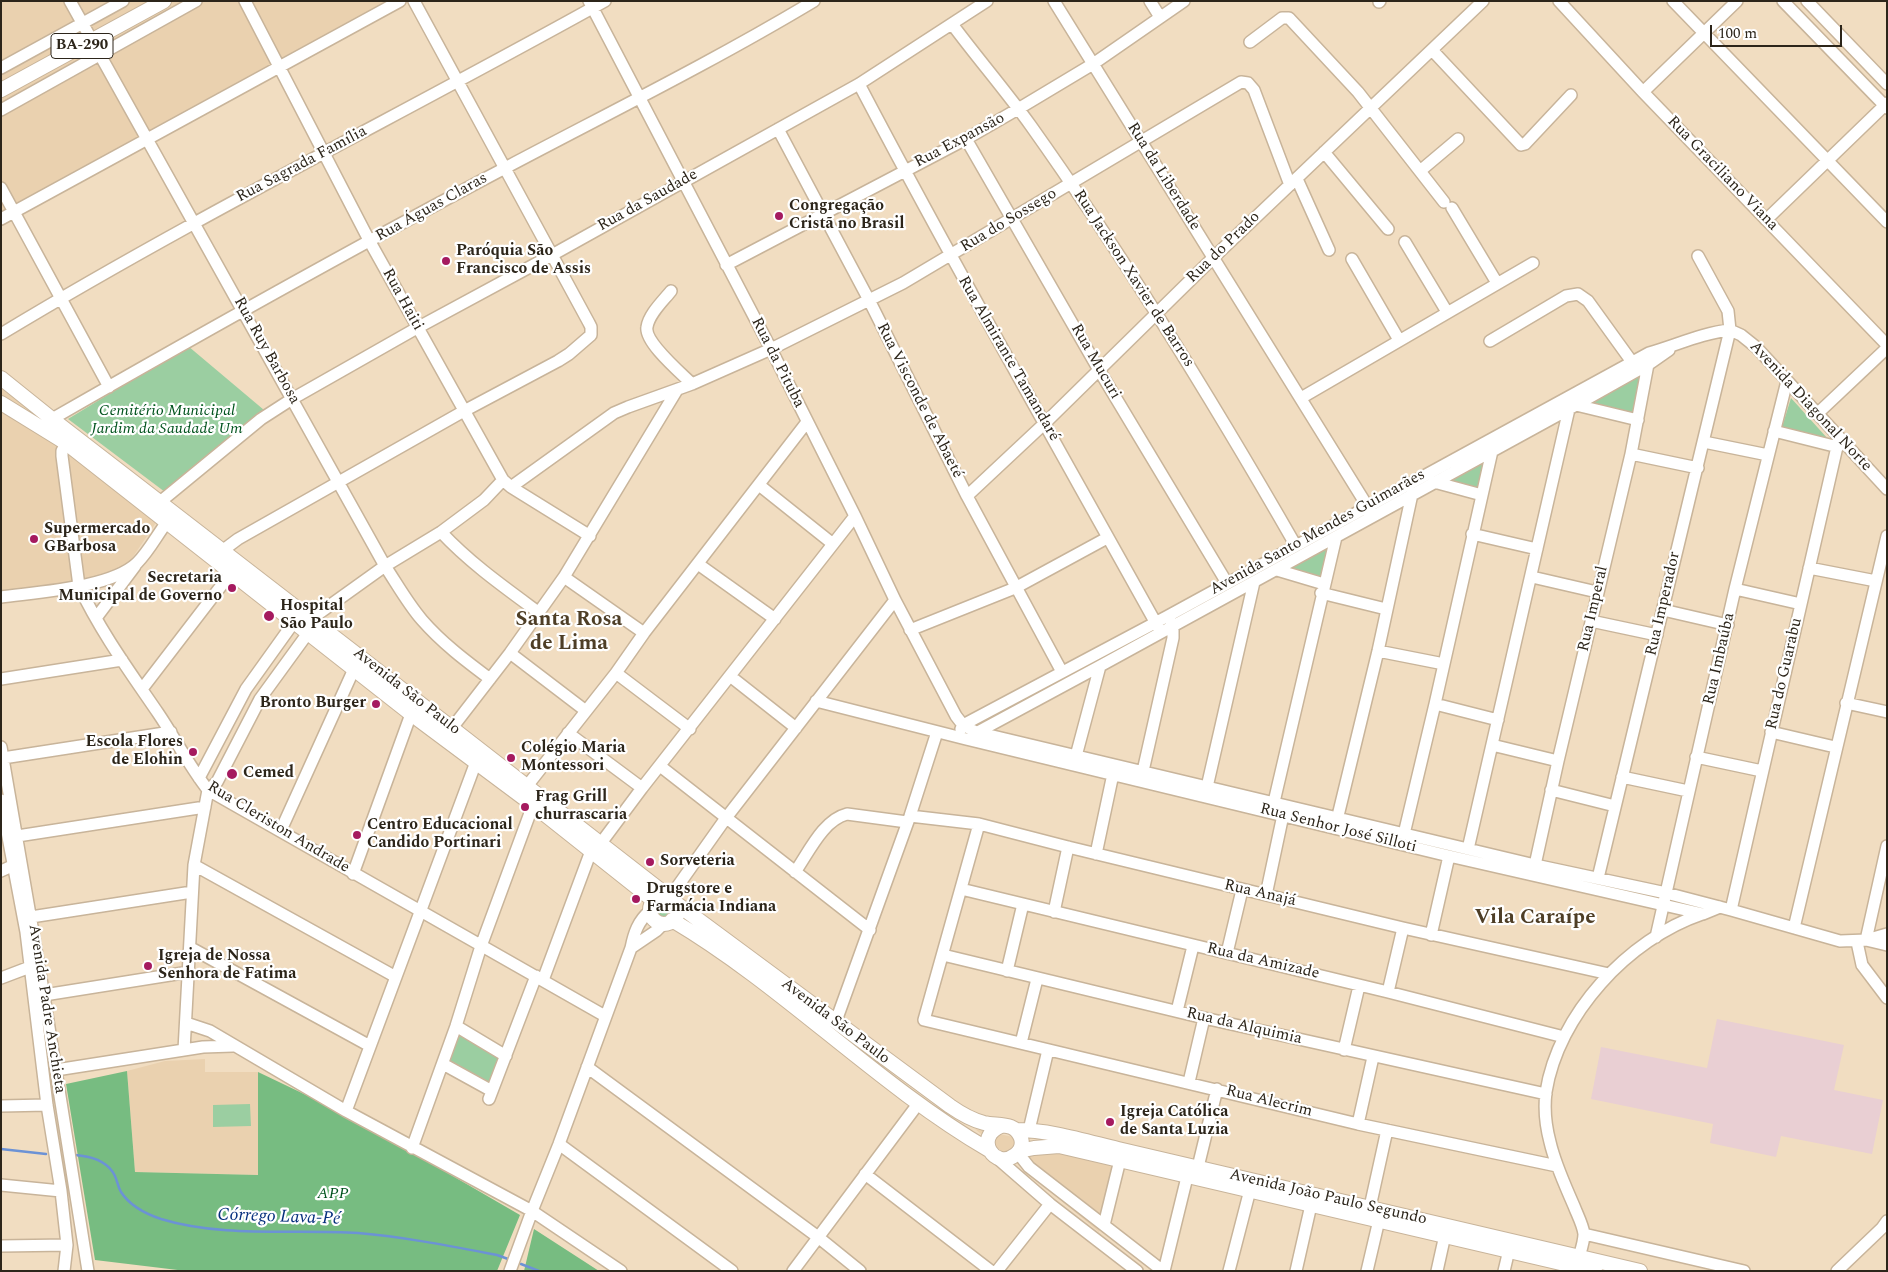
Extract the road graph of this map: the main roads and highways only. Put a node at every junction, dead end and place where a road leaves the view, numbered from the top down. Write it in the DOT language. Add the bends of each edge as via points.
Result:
graph roads {
  1 [pos="164,1"];
  2 [pos="1,90"];
  3 [pos="1,378"];
  4 [pos="1,403"];
  5 [pos="309,626"];
  6 [pos="596,847"];
  7 [pos="671,899"];
  8 [pos="652,906"];
  9 [pos="668,922"];
  10 [pos="1001,1126"];
  11 [pos="1023,1130"];
  12 [pos="1019,1152"];
  13 [pos="993,1154"];
  14 [pos="1192,1169"];
  15 [pos="1577,1264"];
  16 [pos="1594,1271"];
  17 [pos="1640,1271"];
  1 -- 2 [label="main road, BA-290"];
  3 -- 5 [label="main road, Avenida São Paulo" via="222,551"];
  4 -- 5 [label="main road, Avenida São Paulo" via="66,443 294,622"];
  5 -- 6 [label="main road, Avenida São Paulo" via="452,728 527,786"];
  5 -- 6 [label="main road, Avenida São Paulo" via="354,670 411,714 533,805"];
  6 -- 7 [label="main road, Avenida São Paulo"];
  6 -- 8 [label="main road, Avenida São Paulo"];
  7 -- 8 [label="main road" via="659,897"];
  7 -- 9 [label="main road" via="676,916"];
  7 -- 10 [label="main road, Avenida São Paulo" via="950,1106 965,1116"];
  8 -- 9 [label="main road, Avenida São Paulo" via="654,920"];
  9 -- 13 [label="main road, Avenida São Paulo" via="717,948 918,1104"];
  10 -- 11 [label="main road, Avenida São Paulo"];
  10 -- 13 [label="main road" via="989,1135"];
  11 -- 12 [label="main road"];
  11 -- 14 [label="main road, Avenida João Paulo Segundo"];
  12 -- 13 [label="main road" via="1005,1160"];
  12 -- 14 [label="main road, Avenida João Paulo Segundo" via="1042,1146 1059,1146 1120,1160"];
  14 -- 15 [label="main road, Avenida João Paulo Segundo" via="1370,1207"];
  14 -- 15 [label="main road, Avenida João Paulo Segundo" via="1250,1190"];
  15 -- 16 [label="main road, Avenida João Paulo Segundo"];
  15 -- 17 [label="main road, Avenida João Paulo Segundo"];
}
